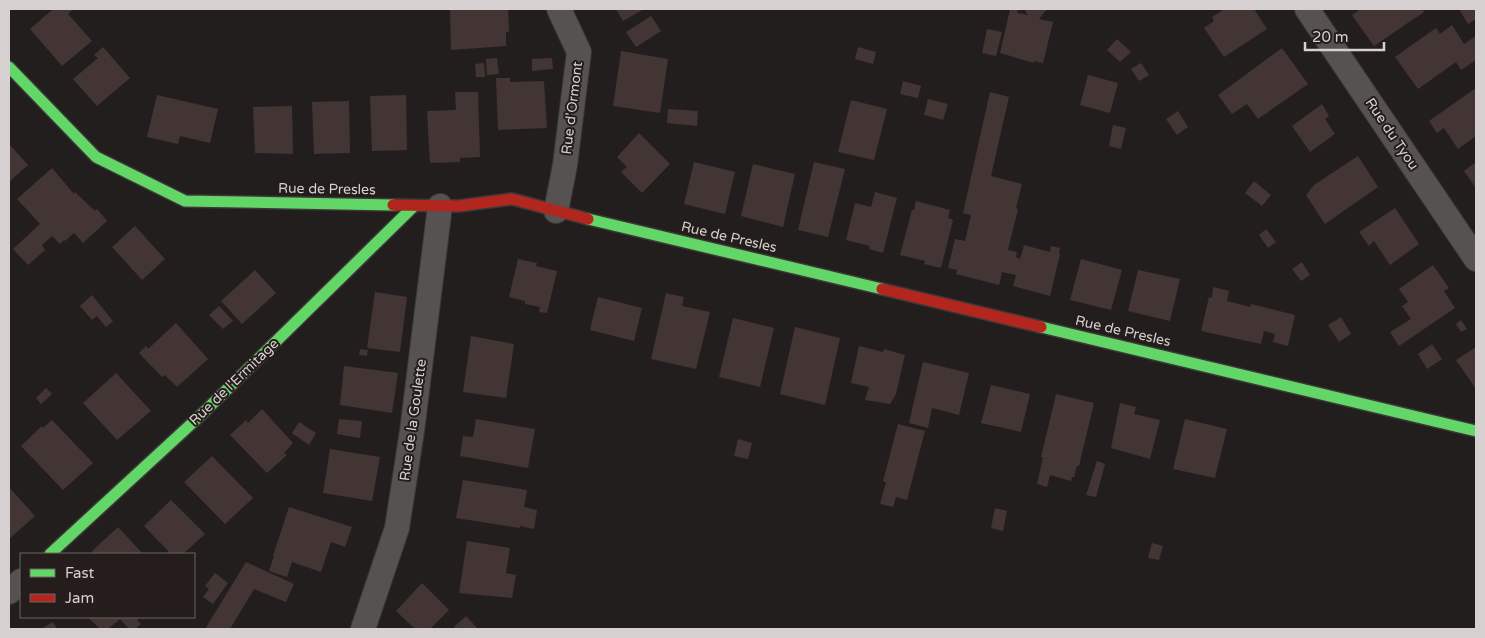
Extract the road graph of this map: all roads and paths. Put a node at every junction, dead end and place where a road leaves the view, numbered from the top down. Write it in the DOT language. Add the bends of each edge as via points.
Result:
graph roads {
  1 [pos="559,9"];
  2 [pos="1307,9"];
  3 [pos="9,67"];
  4 [pos="414,206"];
  5 [pos="440,206"];
  6 [pos="556,211"];
  7 [pos="1476,259"];
  8 [pos="1476,431"];
  9 [pos="51,553"];
  10 [pos="20,582"];
  11 [pos="9,592"];
  12 [pos="362,629"];
  1 -- 6 [label="street, Rue d'Ormont" via="579,52"];
  2 -- 7 [label="street, Rue du Tyou"];
  3 -- 4 [label="street, Rue de Presles" via="96,157 185,201"];
  4 -- 5 [label="street, Rue de Presles"];
  4 -- 9 [label="street, Rue de l'Ermitage" via="202,414"];
  5 -- 6 [label="street, Rue de Presles" via="512,200"];
  5 -- 12 [label="street, Rue de la Goulette" via="397,528"];
  6 -- 8 [label="street, Rue de Presles"];
  10 -- 11 [label="street"];
}
